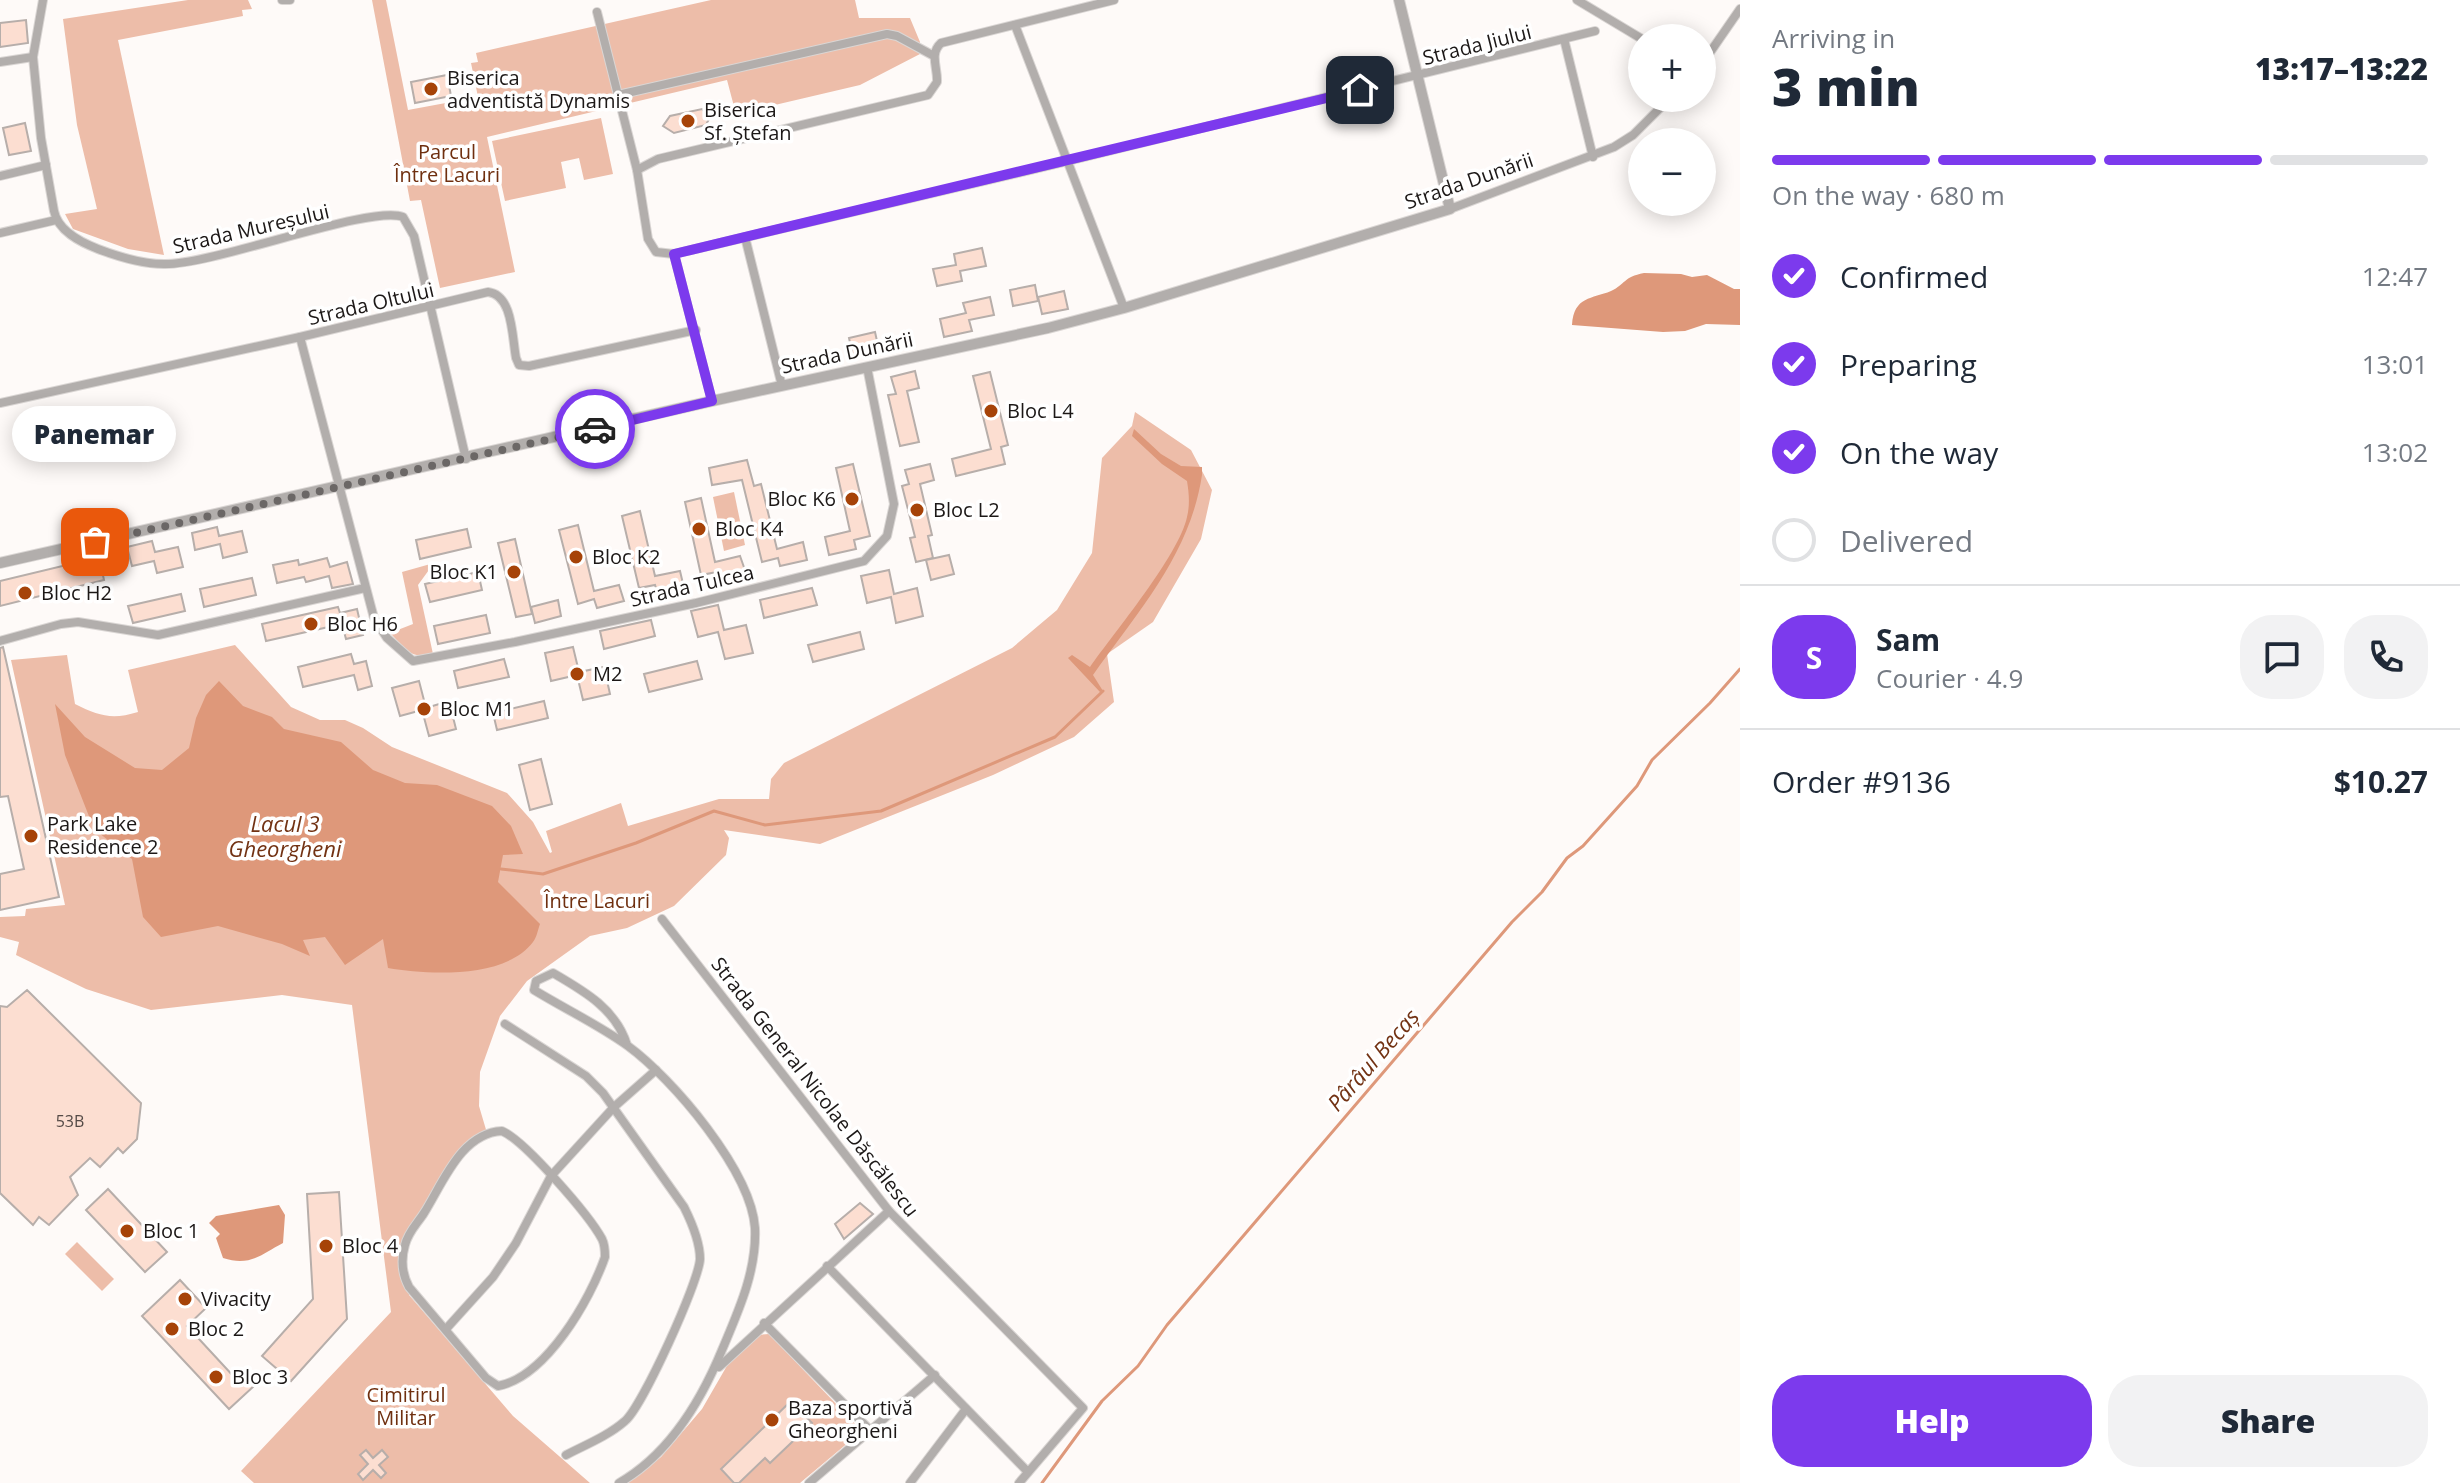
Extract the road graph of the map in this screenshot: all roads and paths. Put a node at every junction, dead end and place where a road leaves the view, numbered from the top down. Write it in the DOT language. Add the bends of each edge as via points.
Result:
graph roads {
  1 [pos="43,0"];
  2 [pos="282,0"];
  3 [pos="290,0"];
  4 [pos="1114,0"];
  5 [pos="1399,0"];
  6 [pos="1577,0"];
  7 [pos="1740,9"];
  8 [pos="597,12"];
  9 [pos="1015,25"];
  10 [pos="1595,31"];
  11 [pos="1628,31"];
  12 [pos="1564,39"];
  13 [pos="1716,44"];
  14 [pos="934,56"];
  15 [pos="33,57"];
  16 [pos="0,62"];
  17 [pos="1419,76"];
  18 [pos="618,95"];
  19 [pos="1656,112"];
  20 [pos="1593,157"];
  21 [pos="1068,161"];
  22 [pos="46,165"];
  23 [pos="637,170"];
  24 [pos="0,176"];
  25 [pos="1450,209"];
  26 [pos="56,220"];
  27 [pos="0,233"];
  28 [pos="745,237"];
  29 [pos="674,254"];
  30 [pos="430,307"];
  31 [pos="1124,308"];
  32 [pos="696,330"];
  33 [pos="300,337"];
  34 [pos="867,367"];
  35 [pos="782,386"];
  36 [pos="712,401"];
  37 [pos="0,403"];
  38 [pos="466,459"];
  39 [pos="339,485"];
  40 [pos="0,563"];
  41 [pos="365,588"];
  42 [pos="0,641"];
  43 [pos="662,919"];
  44 [pos="505,1024"];
  45 [pos="627,1045"];
  46 [pos="656,1070"];
  47 [pos="614,1107"];
  48 [pos="551,1176"];
  49 [pos="889,1211"];
  50 [pos="827,1266"];
  51 [pos="764,1323"];
  52 [pos="446,1329"];
  53 [pos="712,1374"];
  54 [pos="935,1375"];
  55 [pos="966,1409"];
  56 [pos="871,1431"];
  57 [pos="566,1455"];
  58 [pos="1028,1472"];
  59 [pos="619,1483"];
  60 [pos="809,1483"];
  61 [pos="910,1483"];
  62 [pos="1019,1483"];
  1 -- 15 [label="street"];
  2 -- 3 [label="street"];
  4 -- 9 [label="street"];
  5 -- 17 [label="street"];
  6 -- 11 [label="street"];
  7 -- 13 [label="street"];
  8 -- 18 [label="street"];
  9 -- 14 [label="street" via="941,43"];
  9 -- 21 [label="street"];
  10 -- 12 [label="street, Strada Jiului"];
  12 -- 17 [label="street, Strada Jiului"];
  12 -- 20 [label="street"];
  14 -- 18 [label="street" via="887,34"];
  14 -- 23 [label="street" via="937,82 928,95 658,159"];
  15 -- 16 [label="street"];
  15 -- 22 [label="street"];
  17 -- 21 [label="street, Strada Jiului"];
  17 -- 25 [label="street"];
  18 -- 23 [label="street"];
  19 -- 20 [label="street, Strada Dunării" via="1633,135"];
  20 -- 25 [label="street, Strada Dunării"];
  21 -- 28 [label="street, Strada Jiului"];
  21 -- 31 [label="street"];
  22 -- 24 [label="street"];
  22 -- 26 [label="street"];
  23 -- 29 [label="street" via="649,245 656,252"];
  25 -- 31 [label="street, Strada Dunării"];
  26 -- 27 [label="street"];
  26 -- 30 [label="street, Strada Mureșului" via="93,247 165,265 390,214 403,217"];
  28 -- 29 [label="street, Strada Jiului"];
  28 -- 35 [label="street"];
  29 -- 32 [label="street"];
  30 -- 32 [label="street, Strada Oltului" via="498,293 516,358 519,365 529,366"];
  30 -- 33 [label="street, Strada Oltului"];
  30 -- 38 [label="street"];
  31 -- 34 [label="street, Strada Dunării"];
  32 -- 36 [label="street"];
  33 -- 37 [label="street, Strada Oltului"];
  33 -- 39 [label="street, Strada Tulcea"];
  34 -- 35 [label="street, Strada Dunării"];
  34 -- 41 [label="street, Strada Tulcea" via="894,504 887,536 864,561 421,661 406,657 381,630"];
  35 -- 36 [label="street, Strada Dunării"];
  36 -- 38 [label="street, Strada Dunării"];
  38 -- 39 [label="street, Strada Dunării"];
  39 -- 40 [label="street, Strada Dunării"];
  39 -- 41 [label="street, Strada Tulcea"];
  41 -- 42 [label="street" via="166,634 61,624"];
  43 -- 49 [label="street, Strada General Nicolae Dăscălescu"];
  44 -- 47 [label="street" via="586,1076"];
  45 -- 45 [label="street" via="534,990 536,981 553,973 594,997 623,1031"];
  45 -- 46 [label="street"];
  46 -- 47 [label="street"];
  46 -- 53 [label="street" via="698,1116 750,1199 753,1266"];
  47 -- 48 [label="street"];
  47 -- 57 [label="street" via="684,1207 697,1240 698,1271 634,1411 616,1428"];
  48 -- 52 [label="street" via="493,1277"];
  48 -- 52 [label="street" via="502,1131 487,1133 464,1149 450,1169 409,1233 403,1263 409,1287"];
  48 -- 52 [label="street" via="605,1246 601,1269 569,1330 509,1384 498,1386"];
  49 -- 50 [label="street"];
  49 -- 58 [label="street, Strada General Nicolae Dăscălescu" via="1083,1408"];
  50 -- 51 [label="street"];
  50 -- 54 [label="street"];
  51 -- 53 [label="street"];
  51 -- 56 [label="street"];
  53 -- 59 [label="street" via="659,1453"];
  54 -- 55 [label="street"];
  54 -- 56 [label="street"];
  55 -- 58 [label="street"];
  55 -- 61 [label="street"];
  56 -- 60 [label="street"];
  58 -- 62 [label="street"];
}
